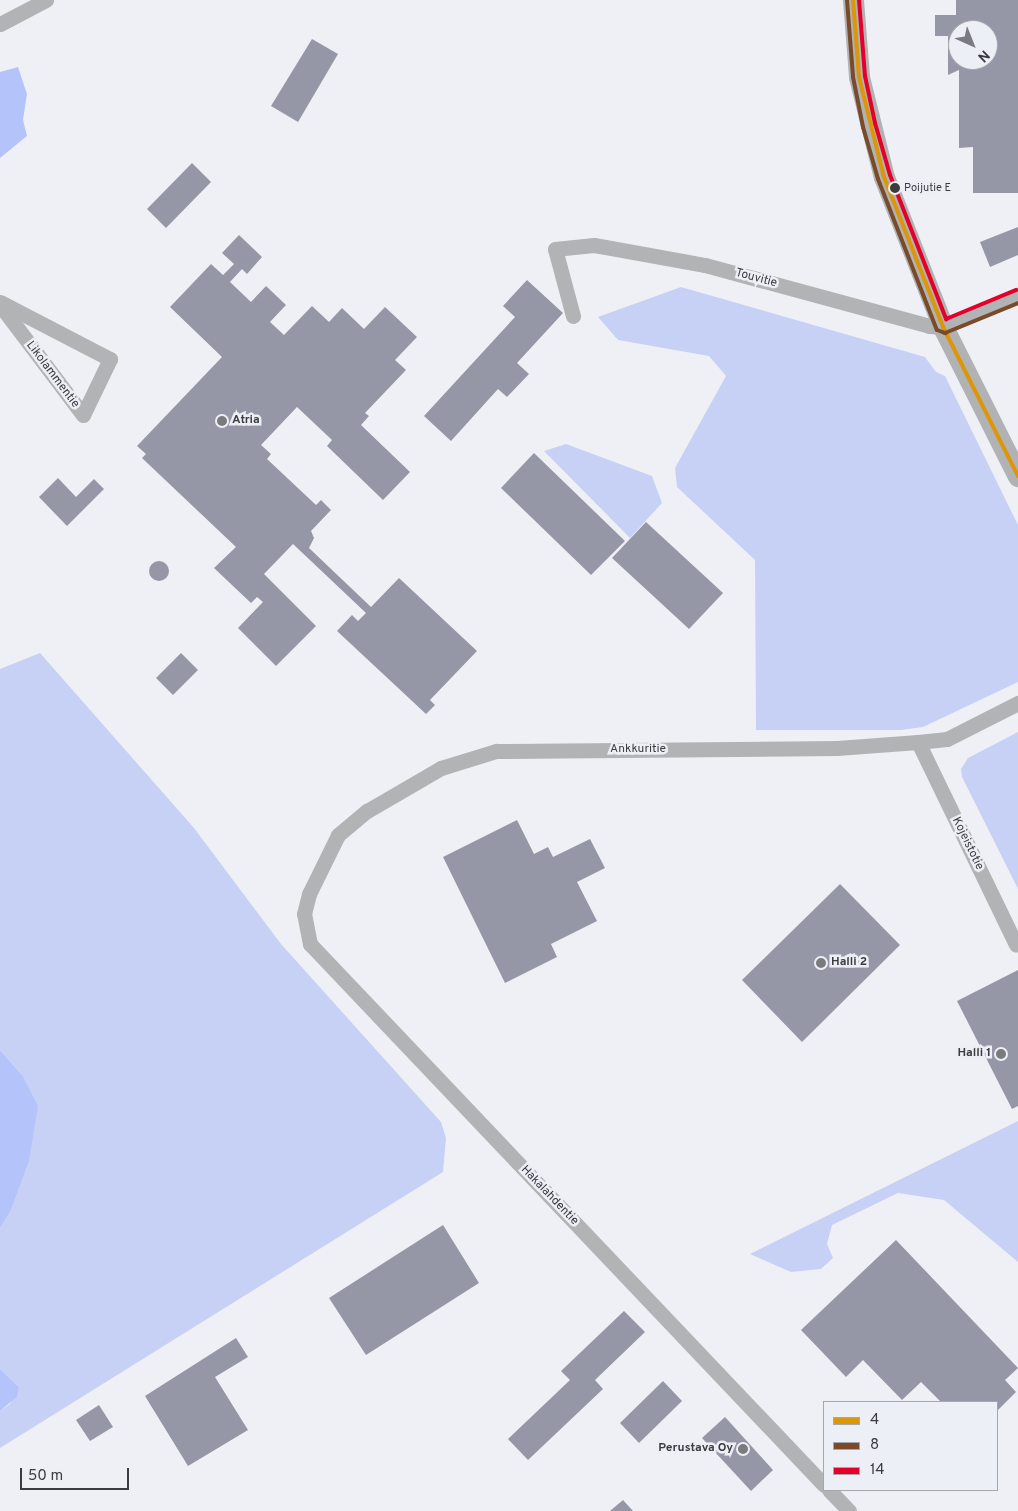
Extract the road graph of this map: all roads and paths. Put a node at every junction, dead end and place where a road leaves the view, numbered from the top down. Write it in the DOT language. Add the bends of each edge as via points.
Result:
graph roads {
  1 [pos="46,0"];
  2 [pos="853,0"];
  3 [pos="0,24"];
  4 [pos="1018,296"];
  5 [pos="0,303"];
  6 [pos="573,316"];
  7 [pos="943,327"];
  8 [pos="1018,476"];
  9 [pos="1018,703"];
  10 [pos="918,742"];
  11 [pos="309,894"];
  12 [pos="1016,945"];
  13 [pos="823,1484"];
  14 [pos="830,1491"];
  15 [pos="849,1511"];
  1 -- 3 [label="street"];
  2 -- 7 [label="street" via="859,77 868,125 884,177"];
  4 -- 7 [label="street"];
  5 -- 5 [label="street, Likolammentie" via="82,415 110,358"];
  6 -- 7 [label="street, Touvitie" via="555,249 594,245 704,265 929,326"];
  7 -- 8 [label="street"];
  9 -- 10 [label="street, Ankkuritie" via="947,739"];
  10 -- 11 [label="street, Ankkuritie" via="837,748 496,751 441,768 367,811 338,834"];
  10 -- 12 [label="street, Kojeistotie"];
  11 -- 13 [label="street, Hakalahdentie" via="304,914 310,944"];
  14 -- 15 [label="street"];
}
